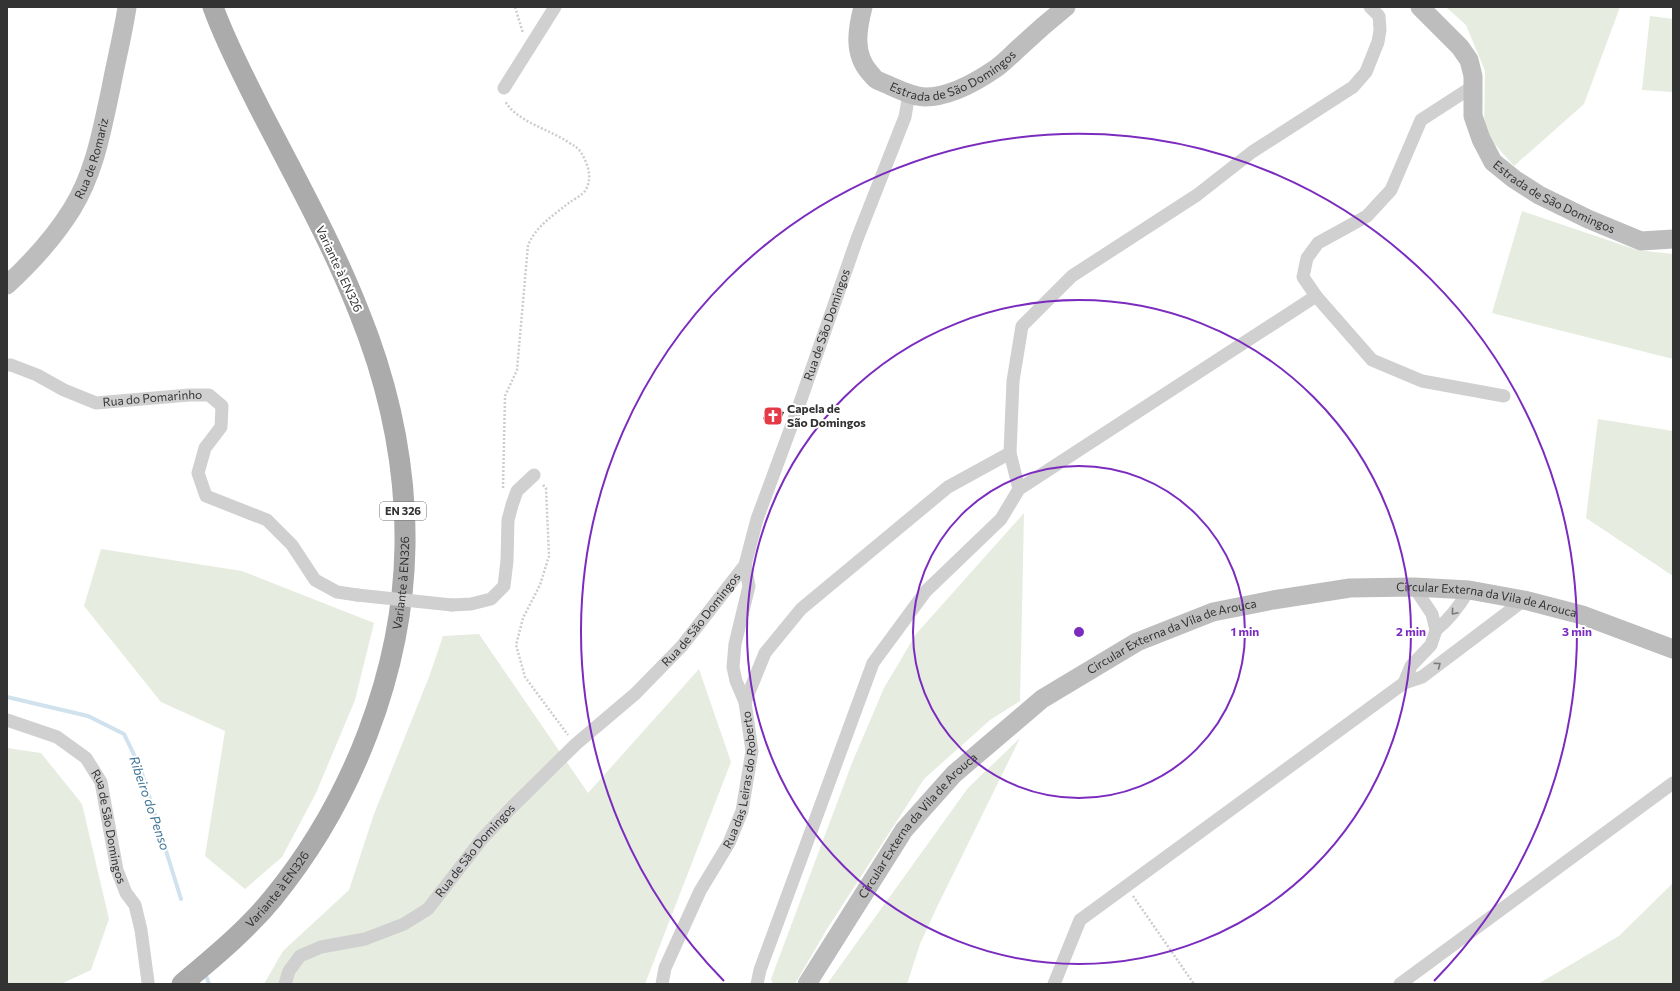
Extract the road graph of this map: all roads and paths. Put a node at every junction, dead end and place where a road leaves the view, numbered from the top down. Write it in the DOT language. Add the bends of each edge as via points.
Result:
graph roads {
  1 [pos="127,7"];
  2 [pos="213,7"];
  3 [pos="515,7"];
  4 [pos="555,7"];
  5 [pos="863,7"];
  6 [pos="1066,7"];
  7 [pos="1370,7"];
  8 [pos="1420,7"];
  9 [pos="531,45"];
  10 [pos="1472,87"];
  11 [pos="504,88"];
  12 [pos="909,94"];
  13 [pos="1673,239"];
  14 [pos="7,285"];
  15 [pos="1316,296"];
  16 [pos="7,365"];
  17 [pos="1504,396"];
  18 [pos="1010,453"];
  19 [pos="534,475"];
  20 [pos="1019,489"];
  21 [pos="503,491"];
  22 [pos="744,565"];
  23 [pos="1414,587"];
  24 [pos="1469,590"];
  25 [pos="1524,600"];
  26 [pos="1436,630"];
  27 [pos="1673,649"];
  28 [pos="1404,683"];
  29 [pos="745,702"];
  30 [pos="7,720"];
  31 [pos="576,744"];
  32 [pos="1673,783"];
  33 [pos="1126,886"];
  34 [pos="148,982"];
  35 [pos="182,984"];
  36 [pos="285,984"];
  37 [pos="662,984"];
  38 [pos="757,984"];
  39 [pos="807,984"];
  40 [pos="1054,984"];
  41 [pos="1194,984"];
  42 [pos="1400,984"];
  1 -- 14 [label="main road, Rua de Romariz" via="98,146 90,170 73,208 50,241"];
  2 -- 35 [label="main road, Variante à EN326 / EN 326" via="229,48 336,258 360,312 378,364 394,431 400,466 404,547 402,586 394,640 378,706 353,770 313,843 272,898 235,939"];
  3 -- 9 [label="path" via="524,36"];
  4 -- 9 [label="street"];
  5 -- 12 [label="main road, Estrada de São Domingos" via="857,42 866,69 876,80"];
  6 -- 12 [label="main road, Estrada de São Domingos" via="996,69 941,96 924,97"];
  7 -- 18 [label="street" via="1379,16 1378,42 1366,72 1353,87 1252,152 1197,195 1072,276 1022,326 1013,381"];
  8 -- 10 [label="main road, Estrada de São Domingos" via="1460,47 1469,60 1473,76"];
  9 -- 11 [label="street"];
  10 -- 13 [label="main road, Estrada de São Domingos" via="1473,116 1481,139 1493,162 1514,180 1588,219 1641,241"];
  10 -- 15 [label="street" via="1421,120 1391,190 1367,216 1318,243 1306,258 1303,277"];
  11 -- 21 [label="path" via="503,96 509,108 579,149 589,167 589,179 585,192 533,233 528,245 517,370 505,396"];
  12 -- 22 [label="street, Rua de São Domingos" via="905,117 857,239 757,519"];
  15 -- 17 [label="street" via="1372,360 1422,381"];
  15 -- 20 [label="street"];
  16 -- 19 [label="street, Rua do Pomarinho, bridge" via="37,375 96,403 209,395 222,406 221,427 204,448 198,473 206,496 267,520 292,546 315,580 337,592 452,605 491,599 504,586 508,520 512,505 517,491"];
  18 -- 20 [label="street"];
  18 -- 29 [label="street" via="948,487 801,610 765,653"];
  19 -- 31 [label="path" via="546,488 549,556 540,585 523,618 516,645 525,676"];
  20 -- 38 [label="street" via="1001,519 926,591 873,663"];
  22 -- 29 [label="street, Rua das Leiras do Roberto" via="749,586 735,644 733,667"];
  22 -- 31 [label="street, Rua de São Domingos" via="682,646 635,694"];
  23 -- 24 [label="main road, Circular Externa da Vila de Arouca"];
  23 -- 26 [label="street" via="1432,614"];
  23 -- 39 [label="main road, Circular Externa da Vila de Arouca" via="1350,588 1212,612 1137,642 1042,699 954,774 904,830"];
  24 -- 25 [label="main road, Circular Externa da Vila de Arouca"];
  24 -- 26 [label="street, one-way" via="1451,616"];
  25 -- 27 [label="main road, Circular Externa da Vila de Arouca" via="1582,614"];
  28 -- 25 [label="street, one-way" via="1422,677"];
  26 -- 28 [label="street" via="1430,645 1412,666"];
  28 -- 33 [label="street"];
  29 -- 37 [label="street, Rua das Leiras do Roberto" via="752,751 742,812 729,843 700,891 665,968"];
  30 -- 34 [label="street, Rua de São Domingos" via="57,737 86,758 101,782 117,870 126,893 135,905 141,930"];
  31 -- 36 [label="street, Rua de São Domingos" via="482,839 428,909 404,924 365,939 321,947 300,956 289,971"];
  32 -- 42 [label="street"];
  33 -- 40 [label="street" via="1080,920"];
  33 -- 41 [label="path"];
}
